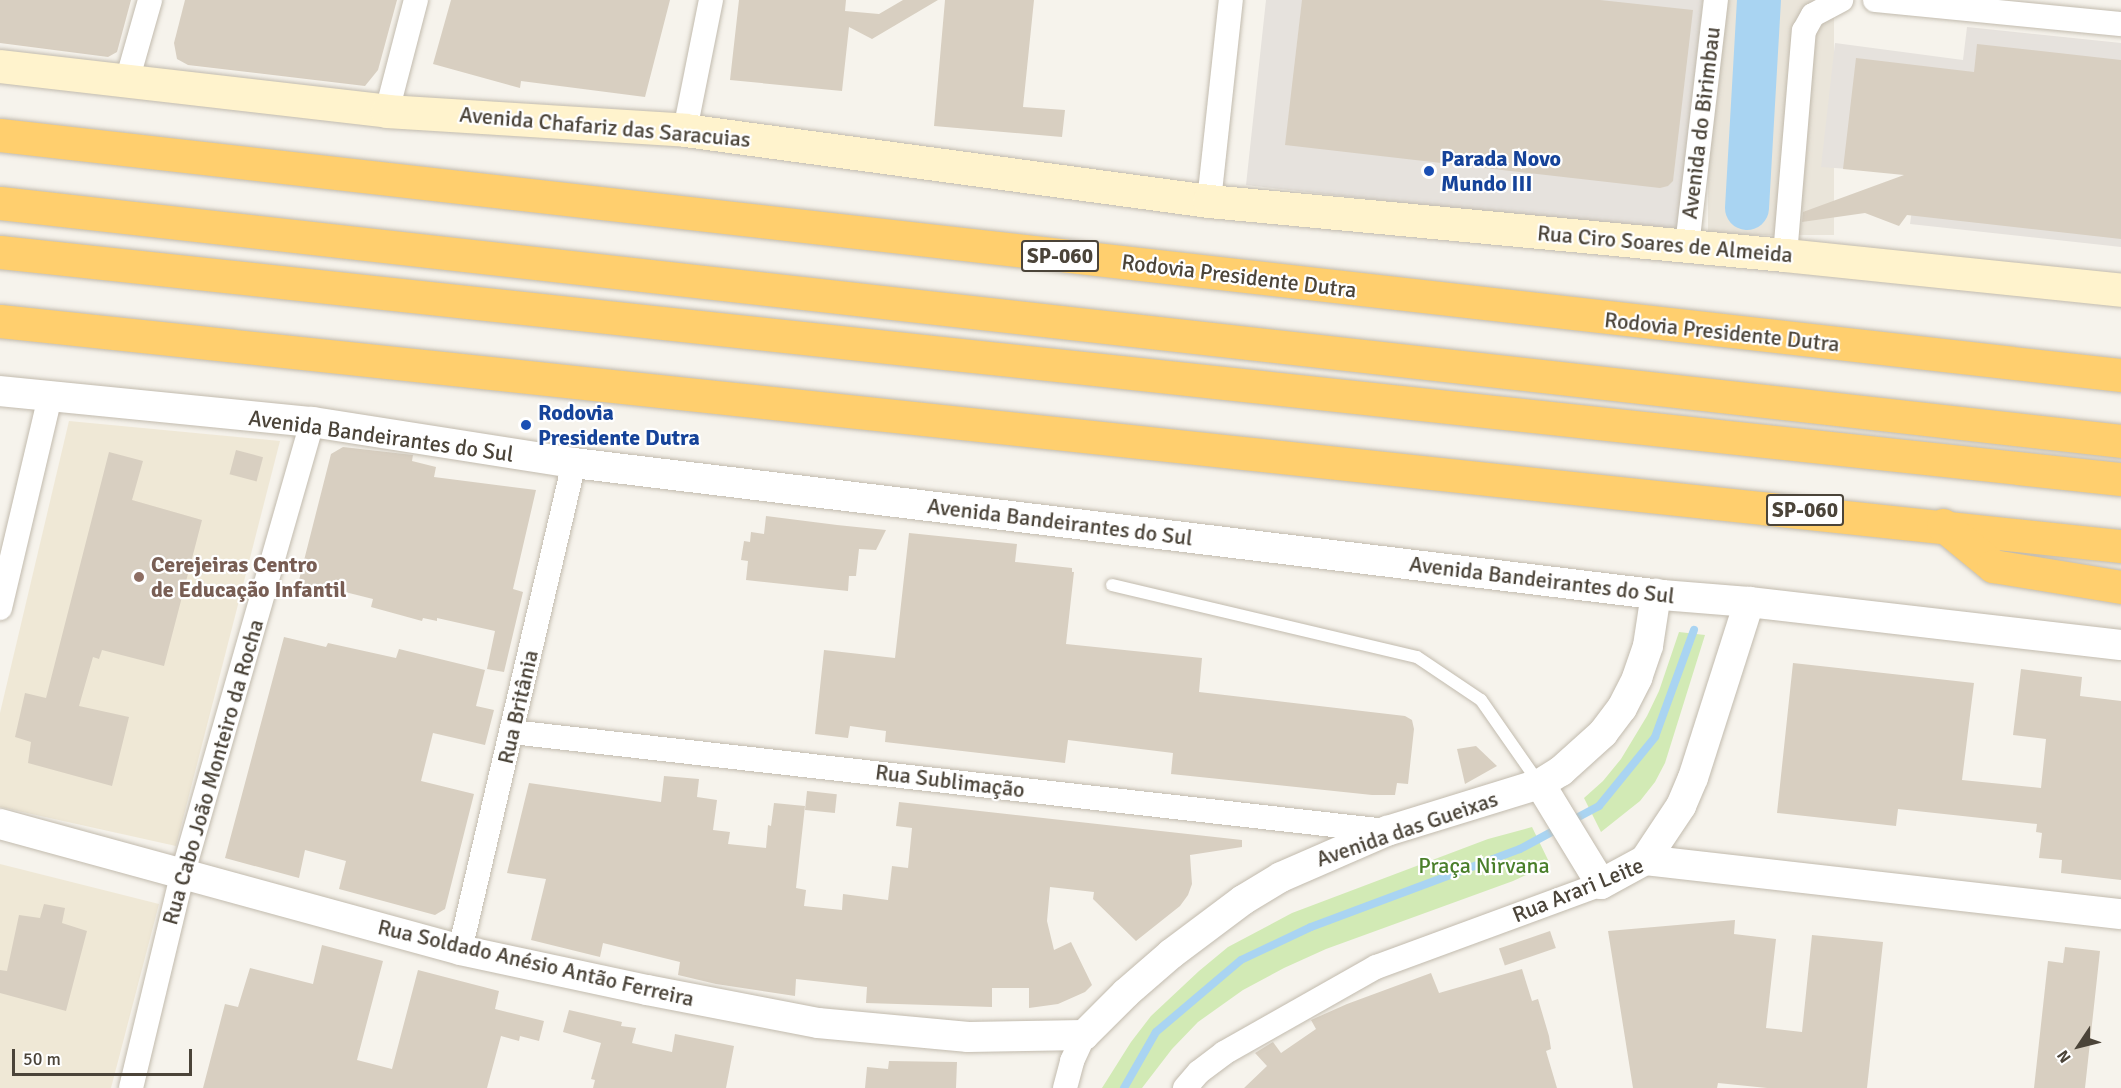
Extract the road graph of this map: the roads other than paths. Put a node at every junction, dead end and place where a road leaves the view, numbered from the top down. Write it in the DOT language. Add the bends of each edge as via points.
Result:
graph roads {
  1 [pos="150,0"];
  2 [pos="416,0"];
  3 [pos="711,0"];
  4 [pos="1231,0"];
  5 [pos="1716,0"];
  6 [pos="1840,0"];
  7 [pos="1875,0"];
  8 [pos="2121,24"];
  9 [pos="0,66"];
  10 [pos="127,81"];
  11 [pos="387,111"];
  12 [pos="685,130"];
  13 [pos="0,135"];
  14 [pos="1209,201"];
  15 [pos="0,203"];
  16 [pos="1687,246"];
  17 [pos="0,252"];
  18 [pos="1785,255"];
  19 [pos="2121,290"];
  20 [pos="0,321"];
  21 [pos="2121,375"];
  22 [pos="0,391"];
  23 [pos="50,397"];
  24 [pos="312,422"];
  25 [pos="2121,441"];
  26 [pos="574,463"];
  27 [pos="2121,479"];
  28 [pos="1943,525"];
  29 [pos="2121,546"];
  30 [pos="1112,585"];
  31 [pos="2121,587"];
  32 [pos="1656,594"];
  33 [pos="1749,602"];
  34 [pos="0,608"];
  35 [pos="2121,645"];
  36 [pos="512,732"];
  37 [pos="1546,793"];
  38 [pos="0,824"];
  39 [pos="1387,831"];
  40 [pos="1645,860"];
  41 [pos="182,876"];
  42 [pos="1601,884"];
  43 [pos="2121,914"];
  44 [pos="460,950"];
  45 [pos="1084,1035"];
  46 [pos="131,1088"];
  47 [pos="1065,1088"];
  48 [pos="1185,1088"];
  1 -- 10 [label="street"];
  2 -- 11 [label="street"];
  3 -- 12 [label="street"];
  4 -- 14 [label="street"];
  5 -- 16 [label="street, Avenida do Birimbau"];
  6 -- 18 [label="street" via="1813,15 1804,31"];
  7 -- 8 [label="street"];
  9 -- 10 [label="main road, Avenida Chafariz das Saracuias"];
  10 -- 11 [label="main road, Avenida Chafariz das Saracuias"];
  11 -- 12 [label="main road, Avenida Chafariz das Saracuias"];
  12 -- 14 [label="main road, Avenida Chafariz das Saracuias"];
  13 -- 21 [label="highway, Rodovia Presidente Dutra / SP-060"];
  14 -- 16 [label="main road, Rua Ciro Soares de Almeida"];
  15 -- 25 [label="highway"];
  16 -- 18 [label="main road, Rua Ciro Soares de Almeida"];
  17 -- 27 [label="highway"];
  18 -- 19 [label="main road, Rua Ciro Soares de Almeida"];
  20 -- 28 [label="highway, SP-060"];
  22 -- 23 [label="street, Avenida Bandeirantes do Sul"];
  23 -- 24 [label="street, Avenida Bandeirantes do Sul"];
  23 -- 34 [label="street"];
  24 -- 26 [label="street, Avenida Bandeirantes do Sul"];
  24 -- 41 [label="street, Rua Cabo João Monteiro da Rocha"];
  26 -- 32 [label="street, Avenida Bandeirantes do Sul"];
  26 -- 36 [label="street, Rua Britânia"];
  28 -- 29 [label="highway, SP-060"];
  28 -- 31 [label="highway" via="1993,566"];
  30 -- 37 [label="lane" via="1417,657 1481,700"];
  32 -- 33 [label="street, Avenida Bandeirantes do Sul"];
  32 -- 37 [label="street, Avenida das Gueixas" via="1648,646 1622,708"];
  33 -- 35 [label="street, Avenida Bandeirantes do Sul"];
  33 -- 40 [label="street" via="1693,778 1681,806"];
  36 -- 39 [label="street, Rua Sublimação"];
  36 -- 44 [label="street, Rua Britânia"];
  37 -- 39 [label="street, Avenida das Gueixas"];
  37 -- 42 [label="street"];
  38 -- 41 [label="street, Rua Soldado Anésio Antão Ferreira"];
  39 -- 45 [label="street, Avenida das Gueixas" via="1321,858 1243,900 1171,954"];
  40 -- 42 [label="street, Rua Arari Leite"];
  40 -- 43 [label="street, Rua Arari Leite"];
  41 -- 44 [label="street, Rua Soldado Anésio Antão Ferreira"];
  41 -- 46 [label="street, Rua Cabo João Monteiro da Rocha"];
  42 -- 48 [label="street, Rua Arari Leite" via="1376,968 1224,1053"];
  44 -- 45 [label="street, Rua Soldado Anésio Antão Ferreira" via="818,1023 968,1037"];
  45 -- 47 [label="street, Avenida das Gueixas"];
}
